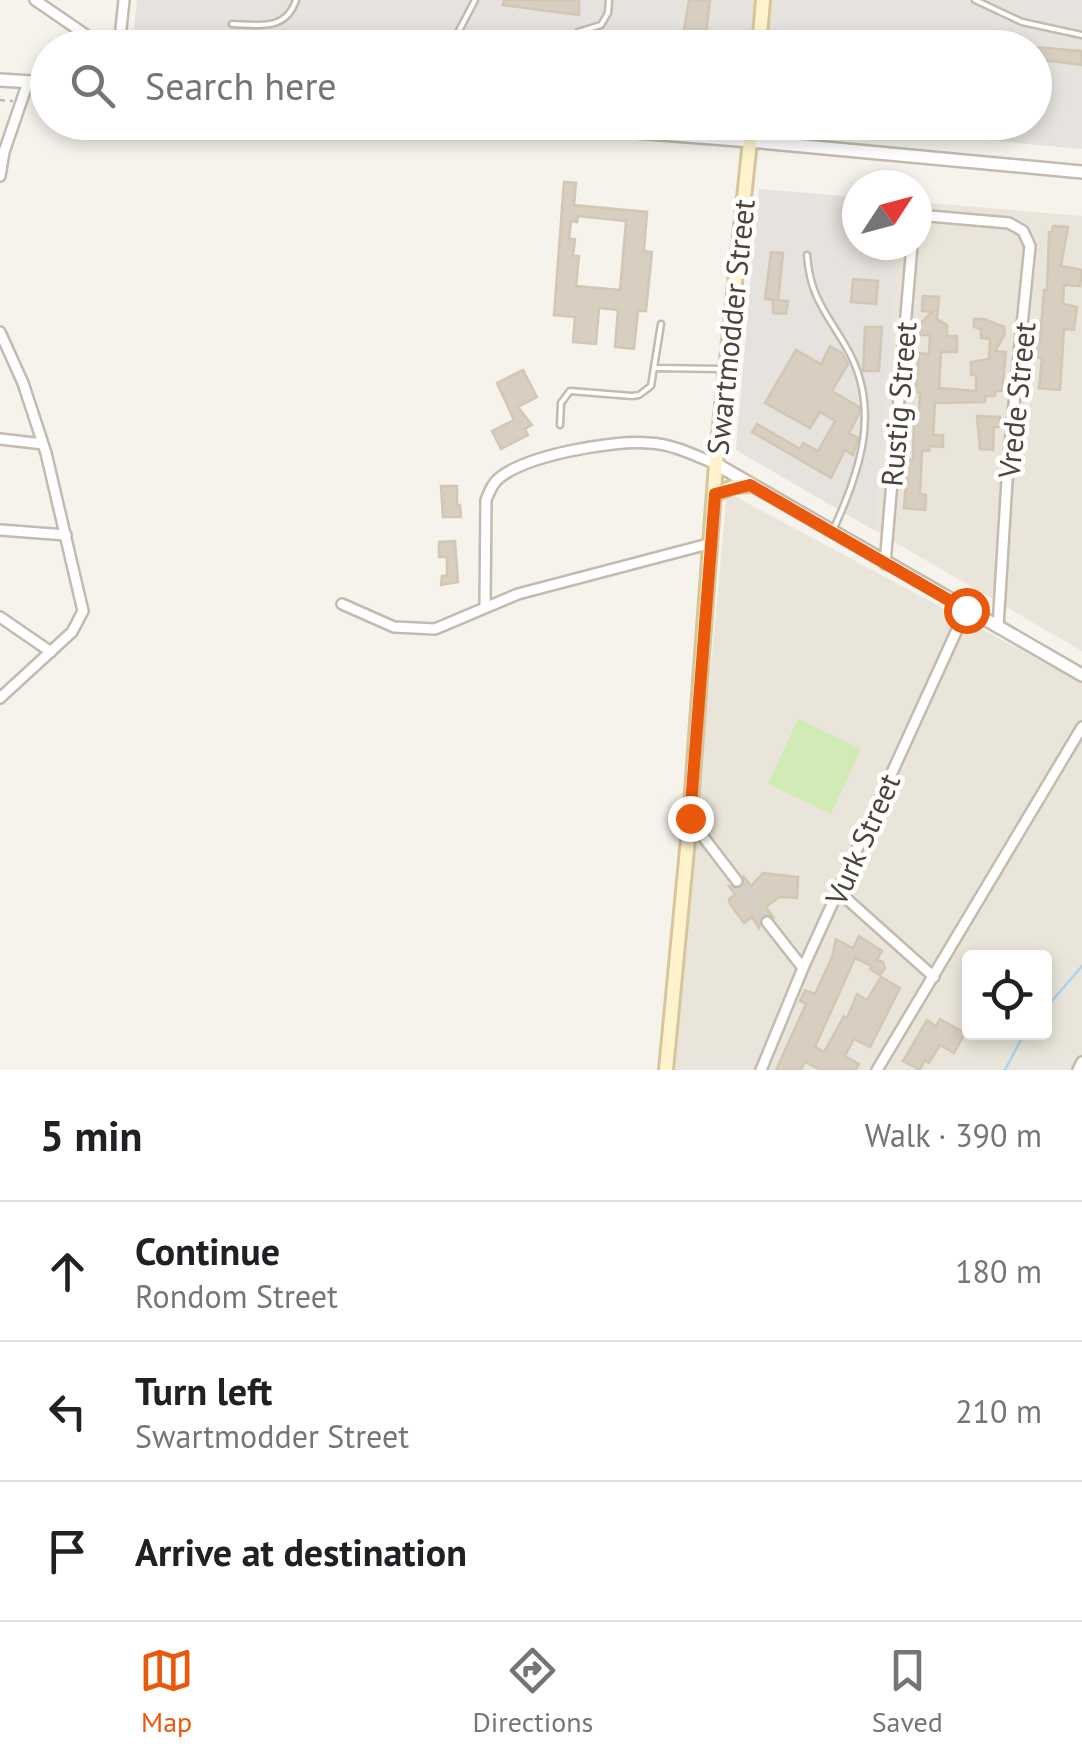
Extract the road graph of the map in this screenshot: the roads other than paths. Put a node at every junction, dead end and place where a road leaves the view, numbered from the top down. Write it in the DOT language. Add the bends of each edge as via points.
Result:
graph roads {
  1 [pos="35,0"];
  2 [pos="124,0"];
  3 [pos="296,0"];
  4 [pos="475,0"];
  5 [pos="609,0"];
  6 [pos="764,0"];
  7 [pos="975,0"];
  8 [pos="232,24"];
  9 [pos="79,30"];
  10 [pos="121,30"];
  11 [pos="459,30"];
  12 [pos="590,30"];
  13 [pos="761,30"];
  14 [pos="1082,34"];
  15 [pos="0,80"];
  16 [pos="28,82"];
  17 [pos="750,140"];
  18 [pos="1082,172"];
  19 [pos="0,176"];
  20 [pos="932,216"];
  21 [pos="807,255"];
  22 [pos="911,260"];
  23 [pos="661,324"];
  24 [pos="1,336"];
  25 [pos="656,368"];
  26 [pos="726,369"];
  27 [pos="560,424"];
  28 [pos="0,440"];
  29 [pos="43,444"];
  30 [pos="716,464"];
  31 [pos="750,485"];
  32 [pos="715,494"];
  33 [pos="0,530"];
  34 [pos="832,533"];
  35 [pos="66,535"];
  36 [pos="712,543"];
  37 [pos="885,564"];
  38 [pos="342,604"];
  39 [pos="486,606"];
  40 [pos="966,610"];
  41 [pos="0,617"];
  42 [pos="998,627"];
  43 [pos="51,652"];
  44 [pos="1082,676"];
  45 [pos="0,698"];
  46 [pos="1082,727"];
  47 [pos="690,818"];
  48 [pos="737,880"];
  49 [pos="839,892"];
  50 [pos="767,922"];
  51 [pos="804,968"];
  52 [pos="934,977"];
  53 [pos="1082,1062"];
  54 [pos="666,1070"];
  55 [pos="761,1070"];
  56 [pos="878,1070"];
  57 [pos="1078,1070"];
  1 -- 9 [label="street"];
  2 -- 10 [label="street"];
  3 -- 8 [label="lane" via="282,22"];
  4 -- 11 [label="lane"];
  5 -- 12 [label="lane" via="602,25"];
  6 -- 13 [label="main road"];
  7 -- 14 [label="lane" via="1022,22"];
  15 -- 16 [label="street"];
  16 -- 19 [label="street"];
  17 -- 18 [label="street"];
  17 -- 26 [label="main road, Swartmodder Street"];
  20 -- 42 [label="street, Vrede Street" via="1016,226 1031,254"];
  21 -- 34 [label="lane" via="814,294 856,368 866,422 862,458"];
  22 -- 37 [label="street, Rustig Street"];
  23 -- 25 [label="lane"];
  24 -- 29 [label="street"];
  25 -- 26 [label="lane"];
  25 -- 27 [label="lane" via="640,395 570,391 561,403"];
  26 -- 30 [label="main road, Swartmodder Street"];
  28 -- 29 [label="street"];
  29 -- 35 [label="street"];
  30 -- 31 [label="street"];
  30 -- 32 [label="main road, Swartmodder Street"];
  30 -- 39 [label="street" via="684,450 630,443 554,456 503,476 486,500"];
  31 -- 32 [label="main road"];
  31 -- 34 [label="street"];
  32 -- 36 [label="main road, Swartmodder Street"];
  33 -- 35 [label="street"];
  34 -- 37 [label="street"];
  35 -- 43 [label="street" via="83,612"];
  36 -- 39 [label="street"];
  36 -- 47 [label="main road, Swartmodder Street"];
  37 -- 40 [label="street"];
  38 -- 39 [label="street" via="420,630"];
  40 -- 42 [label="street"];
  40 -- 49 [label="street, Vurk Street"];
  41 -- 43 [label="street"];
  42 -- 44 [label="street"];
  43 -- 45 [label="street"];
  46 -- 52 [label="street"];
  47 -- 48 [label="street"];
  47 -- 54 [label="main road, Swartmodder Street"];
  49 -- 51 [label="street, Vurk Street"];
  49 -- 52 [label="street"];
  50 -- 51 [label="street"];
  51 -- 55 [label="street, Vurk Street"];
  52 -- 56 [label="street"];
  53 -- 57 [label="street"];
}
